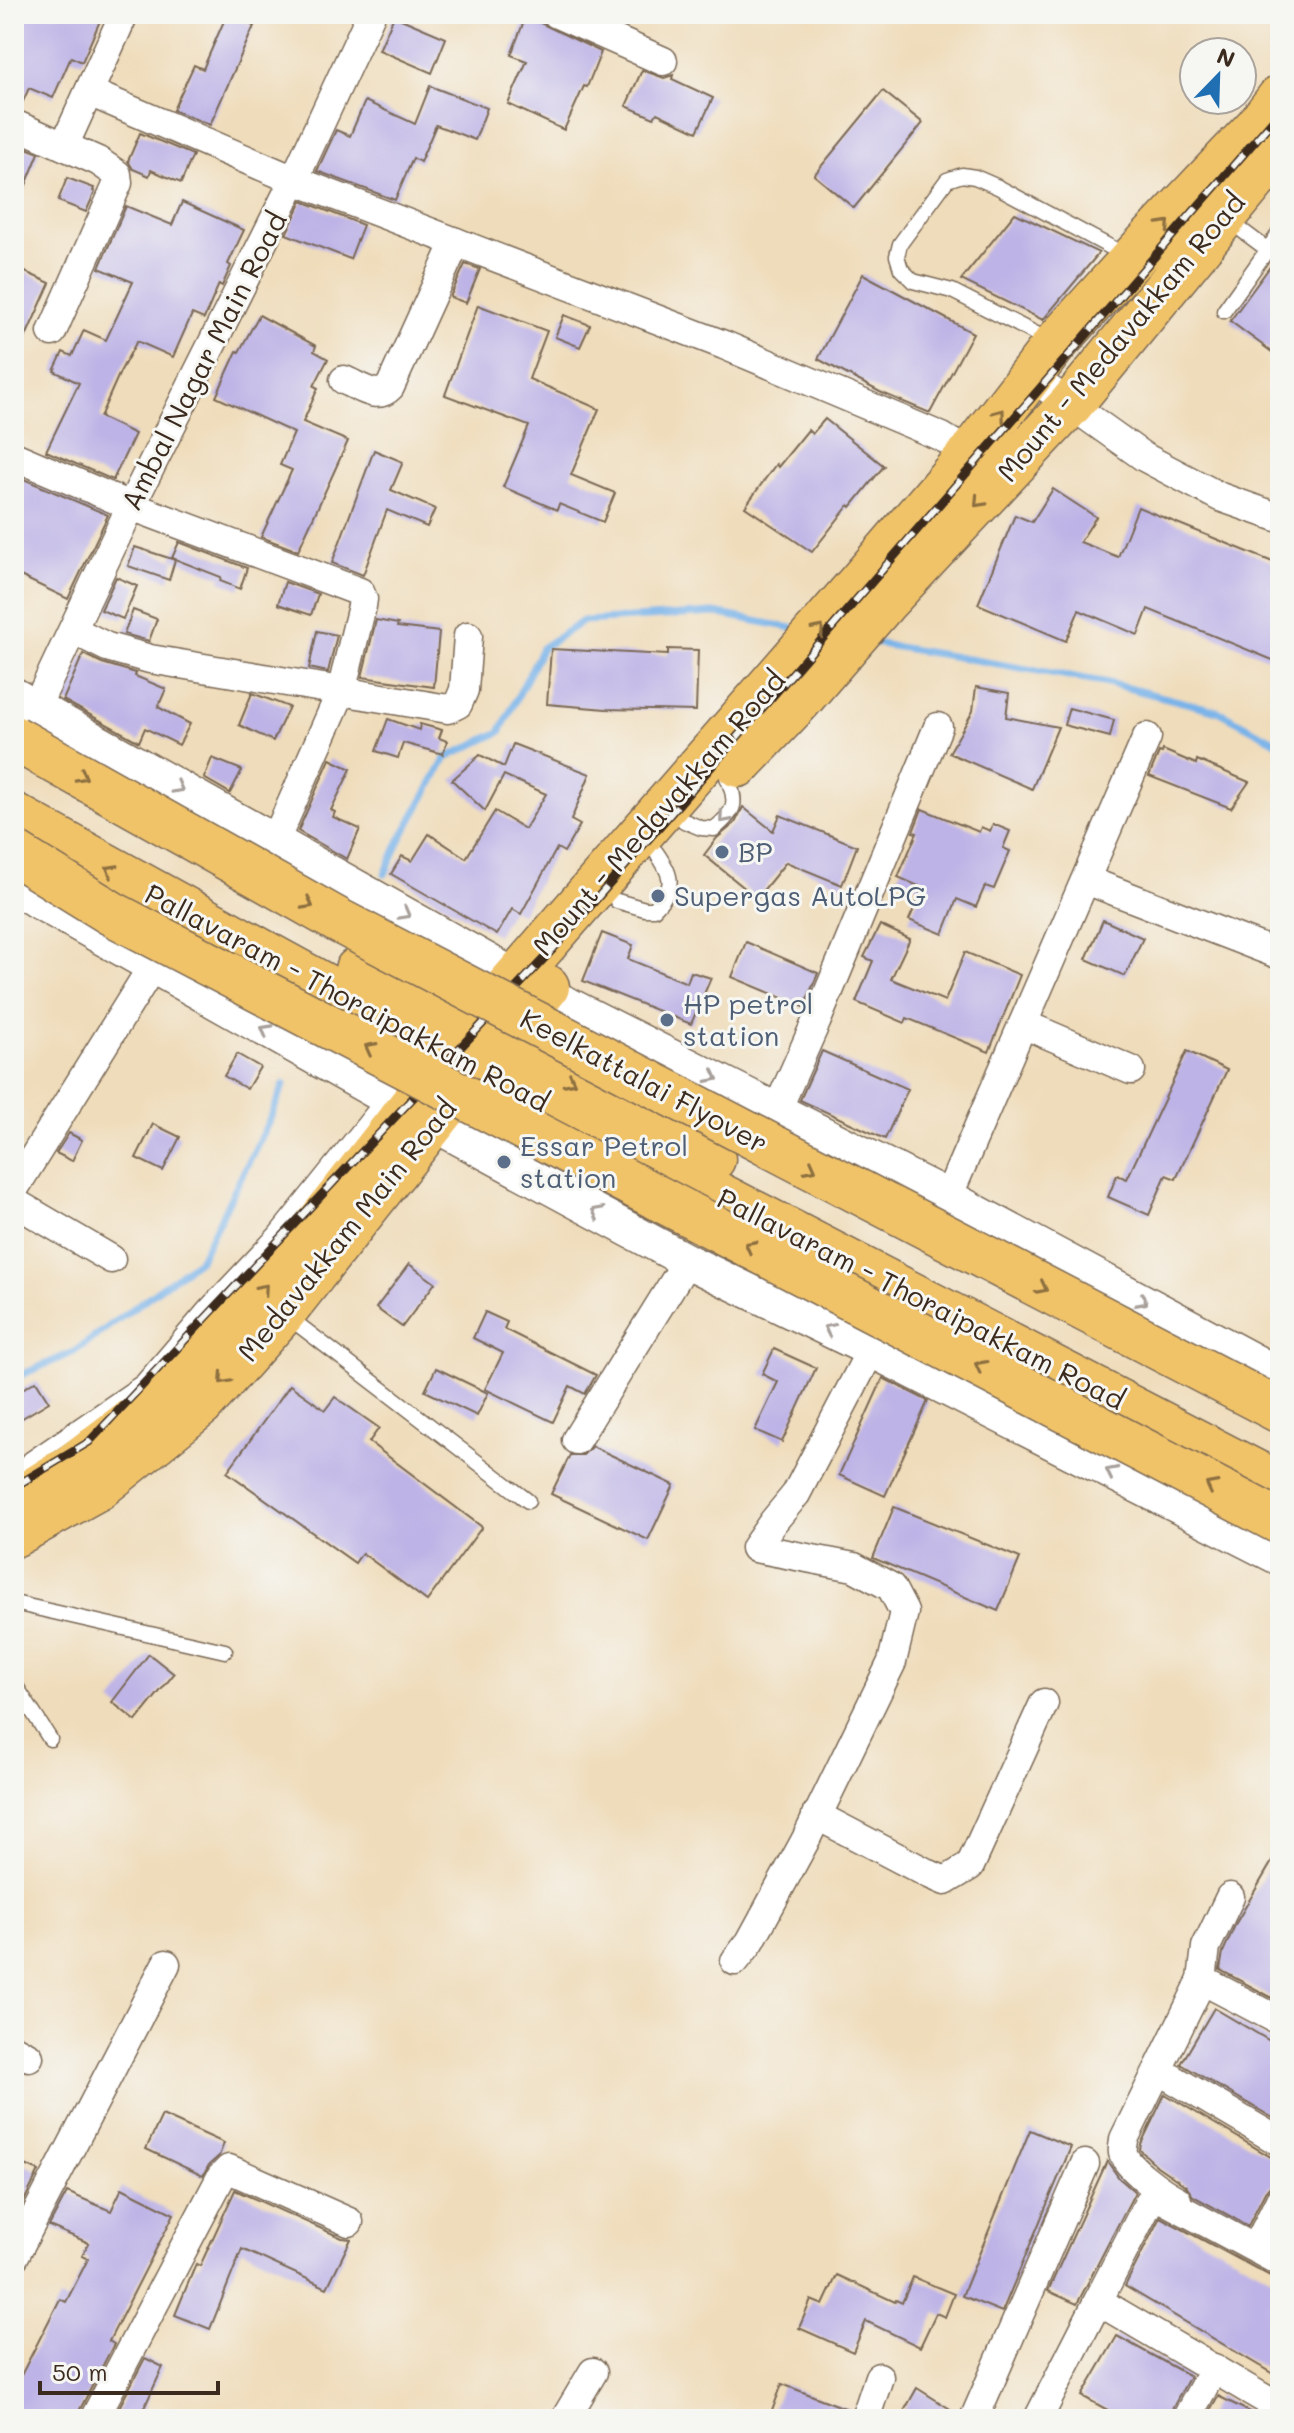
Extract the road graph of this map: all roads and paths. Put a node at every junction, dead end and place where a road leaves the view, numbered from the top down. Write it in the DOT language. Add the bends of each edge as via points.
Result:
graph roads {
  1 [pos="124,14"];
  2 [pos="371,14"];
  3 [pos="557,14"];
  4 [pos="663,61"];
  5 [pos="89,92"];
  6 [pos="1280,97"];
  7 [pos="14,124"];
  8 [pos="64,146"];
  9 [pos="1280,149"];
  10 [pos="294,180"];
  11 [pos="1225,217"];
  12 [pos="1280,232"];
  13 [pos="456,242"];
  14 [pos="1268,250"];
  15 [pos="1132,259"];
  16 [pos="1224,311"];
  17 [pos="52,332"];
  18 [pos="1042,360"];
  19 [pos="344,380"];
  20 [pos="1071,404"];
  21 [pos="970,454"];
  22 [pos="14,456"];
  23 [pos="131,506"];
  24 [pos="1280,518"];
  25 [pos="873,592"];
  26 [pos="73,630"];
  27 [pos="468,636"];
  28 [pos="787,690"];
  29 [pos="341,692"];
  30 [pos="22,714"];
  31 [pos="938,727"];
  32 [pos="1147,737"];
  33 [pos="14,751"];
  34 [pos="14,784"];
  35 [pos="14,815"];
  36 [pos="275,841"];
  37 [pos="14,853"];
  38 [pos="1086,880"];
  39 [pos="14,888"];
  40 [pos="1280,955"];
  41 [pos="152,967"];
  42 [pos="530,984"];
  43 [pos="1023,1024"];
  44 [pos="475,1049"];
  45 [pos="1131,1070"];
  46 [pos="409,1109"];
  47 [pos="777,1110"];
  48 [pos="14,1189"];
  49 [pos="948,1197"];
  50 [pos="14,1202"];
  51 [pos="111,1259"];
  52 [pos="687,1261"];
  53 [pos="283,1313"];
  54 [pos="871,1350"];
  55 [pos="1280,1375"];
  56 [pos="1280,1411"];
  57 [pos="576,1440"];
  58 [pos="1280,1453"];
  59 [pos="14,1478"];
  60 [pos="1280,1485"];
  61 [pos="528,1501"];
  62 [pos="14,1502"];
  63 [pos="1280,1522"];
  64 [pos="14,1535"];
  65 [pos="1280,1558"];
  66 [pos="14,1603"];
  67 [pos="225,1651"];
  68 [pos="14,1683"];
  69 [pos="1044,1703"];
  70 [pos="50,1739"];
  71 [pos="816,1815"];
  72 [pos="1230,1897"];
  73 [pos="735,1961"];
  74 [pos="166,1964"];
  75 [pos="1202,1980"];
  76 [pos="1280,2021"];
  77 [pos="1158,2070"];
  78 [pos="1280,2142"];
  79 [pos="1085,2164"];
  80 [pos="1280,2200"];
  81 [pos="349,2222"];
  82 [pos="1269,2250"];
  83 [pos="14,2257"];
  84 [pos="1280,2262"];
  85 [pos="1098,2301"];
  86 [pos="1214,2368"];
  87 [pos="593,2372"];
  88 [pos="879,2377"];
  89 [pos="1280,2408"];
  90 [pos="94,2419"];
  91 [pos="565,2419"];
  92 [pos="865,2419"];
  93 [pos="974,2419"];
  94 [pos="1038,2419"];
  95 [pos="1186,2419"];
  1 -- 5 [label="street"];
  2 -- 10 [label="street, Ambal Nagar Main Road"];
  3 -- 4 [label="street"];
  5 -- 8 [label="street"];
  5 -- 10 [label="street"];
  15 -- 6 [label="main road, Mount - Medavakkam Road, one-way"];
  7 -- 8 [label="street"];
  8 -- 17 [label="street" via="111,168 118,183"];
  9 -- 11 [label="main road, Mount - Medavakkam Road"];
  10 -- 13 [label="street"];
  10 -- 23 [label="street, Ambal Nagar Main Road"];
  11 -- 14 [label="lane"];
  11 -- 20 [label="main road, Mount - Medavakkam Road"];
  12 -- 14 [label="lane"];
  13 -- 19 [label="street" via="390,387 378,394"];
  13 -- 21 [label="street" via="724,345 942,437"];
  14 -- 16 [label="lane"];
  15 -- 18 [label="main road, Mount - Medavakkam Road"];
  15 -- 18 [label="lane" via="975,177 947,180 900,244 901,269 913,281 952,291"];
  18 -- 20 [label="street"];
  21 -- 18 [label="main road, Mount - Medavakkam Road, one-way"];
  20 -- 24 [label="street" via="1144,457 1220,497"];
  20 -- 25 [label="main road, Mount - Medavakkam Road, one-way"];
  21 -- 25 [label="main road, Mount - Medavakkam Road"];
  22 -- 23 [label="street"];
  23 -- 26 [label="street, Ambal Nagar Main Road"];
  23 -- 29 [label="street" via="360,592 362,606"];
  25 -- 28 [label="main road, Mount - Medavakkam Road"];
  26 -- 29 [label="street" via="150,659"];
  26 -- 30 [label="street, Ambal Nagar Main Road"];
  27 -- 29 [label="street" via="464,690 458,704 448,709"];
  28 -- 42 [label="main road, Mount - Medavakkam Road"];
  28 -- 42 [label="main road, Medavakkam Main Road, one-way" via="727,777 617,901"];
  29 -- 36 [label="street"];
  30 -- 33 [label="street, Ambal Nagar Main Road"];
  30 -- 36 [label="street, one-way"];
  30 -- 56 [label="main road, Keelkattalai Flyover, one-way, bridge" via="353,929"];
  31 -- 47 [label="street"];
  32 -- 38 [label="street"];
  34 -- 44 [label="main road, Pallavaram - Thoraipakkam Road" via="381,983"];
  44 -- 35 [label="main road, Pallavaram - Thoraipakkam Road, one-way"];
  36 -- 42 [label="street, one-way"];
  63 -- 37 [label="main road, one-way, bridge" via="111,913"];
  38 -- 40 [label="street"];
  38 -- 43 [label="street"];
  39 -- 41 [label="street"];
  46 -- 41 [label="street, one-way"];
  41 -- 48 [label="street"];
  42 -- 44 [label="main road, Medavakkam Main Road"];
  42 -- 47 [label="street, one-way"];
  43 -- 45 [label="street"];
  43 -- 49 [label="street"];
  44 -- 46 [label="main road, Medavakkam Main Road"];
  44 -- 58 [label="main road, Pallavaram - Thoraipakkam Road, one-way" via="753,1180"];
  44 -- 60 [label="main road, Pallavaram - Thoraipakkam Road"];
  52 -- 46 [label="street, one-way"];
  46 -- 53 [label="main road, Medavakkam Main Road"];
  46 -- 59 [label="lane" via="276,1233 142,1382 30,1459"];
  62 -- 46 [label="main road, one-way" via="70,1467 178,1385 294,1254"];
  47 -- 49 [label="street"];
  49 -- 55 [label="street, one-way"];
  50 -- 51 [label="street"];
  54 -- 52 [label="street, one-way"];
  52 -- 57 [label="street"];
  53 -- 61 [label="lane"];
  53 -- 64 [label="main road, Medavakkam Main Road, one-way" via="201,1405 98,1488"];
  65 -- 54 [label="street, one-way"];
  54 -- 71 [label="street" via="796,1494 755,1548 854,1567 891,1587 904,1612 892,1662"];
  66 -- 67 [label="lane"];
  68 -- 70 [label="lane"];
  69 -- 71 [label="street" via="970,1866 958,1875 945,1881"];
  71 -- 73 [label="street"];
  72 -- 75 [label="street" via="1206,1947"];
  74 -- 83 [label="street"];
  75 -- 76 [label="street"];
  75 -- 77 [label="street"];
  77 -- 78 [label="street"];
  77 -- 82 [label="street" via="1124,2139 1127,2160 1166,2194"];
  79 -- 93 [label="street"];
  80 -- 82 [label="street"];
  81 -- 90 [label="street" via="229,2169"];
  84 -- 85 [label="street" via="1154,2198"];
  85 -- 86 [label="street"];
  85 -- 94 [label="street"];
  86 -- 89 [label="street"];
  86 -- 95 [label="street"];
  87 -- 91 [label="street"];
  88 -- 92 [label="street"];
}
